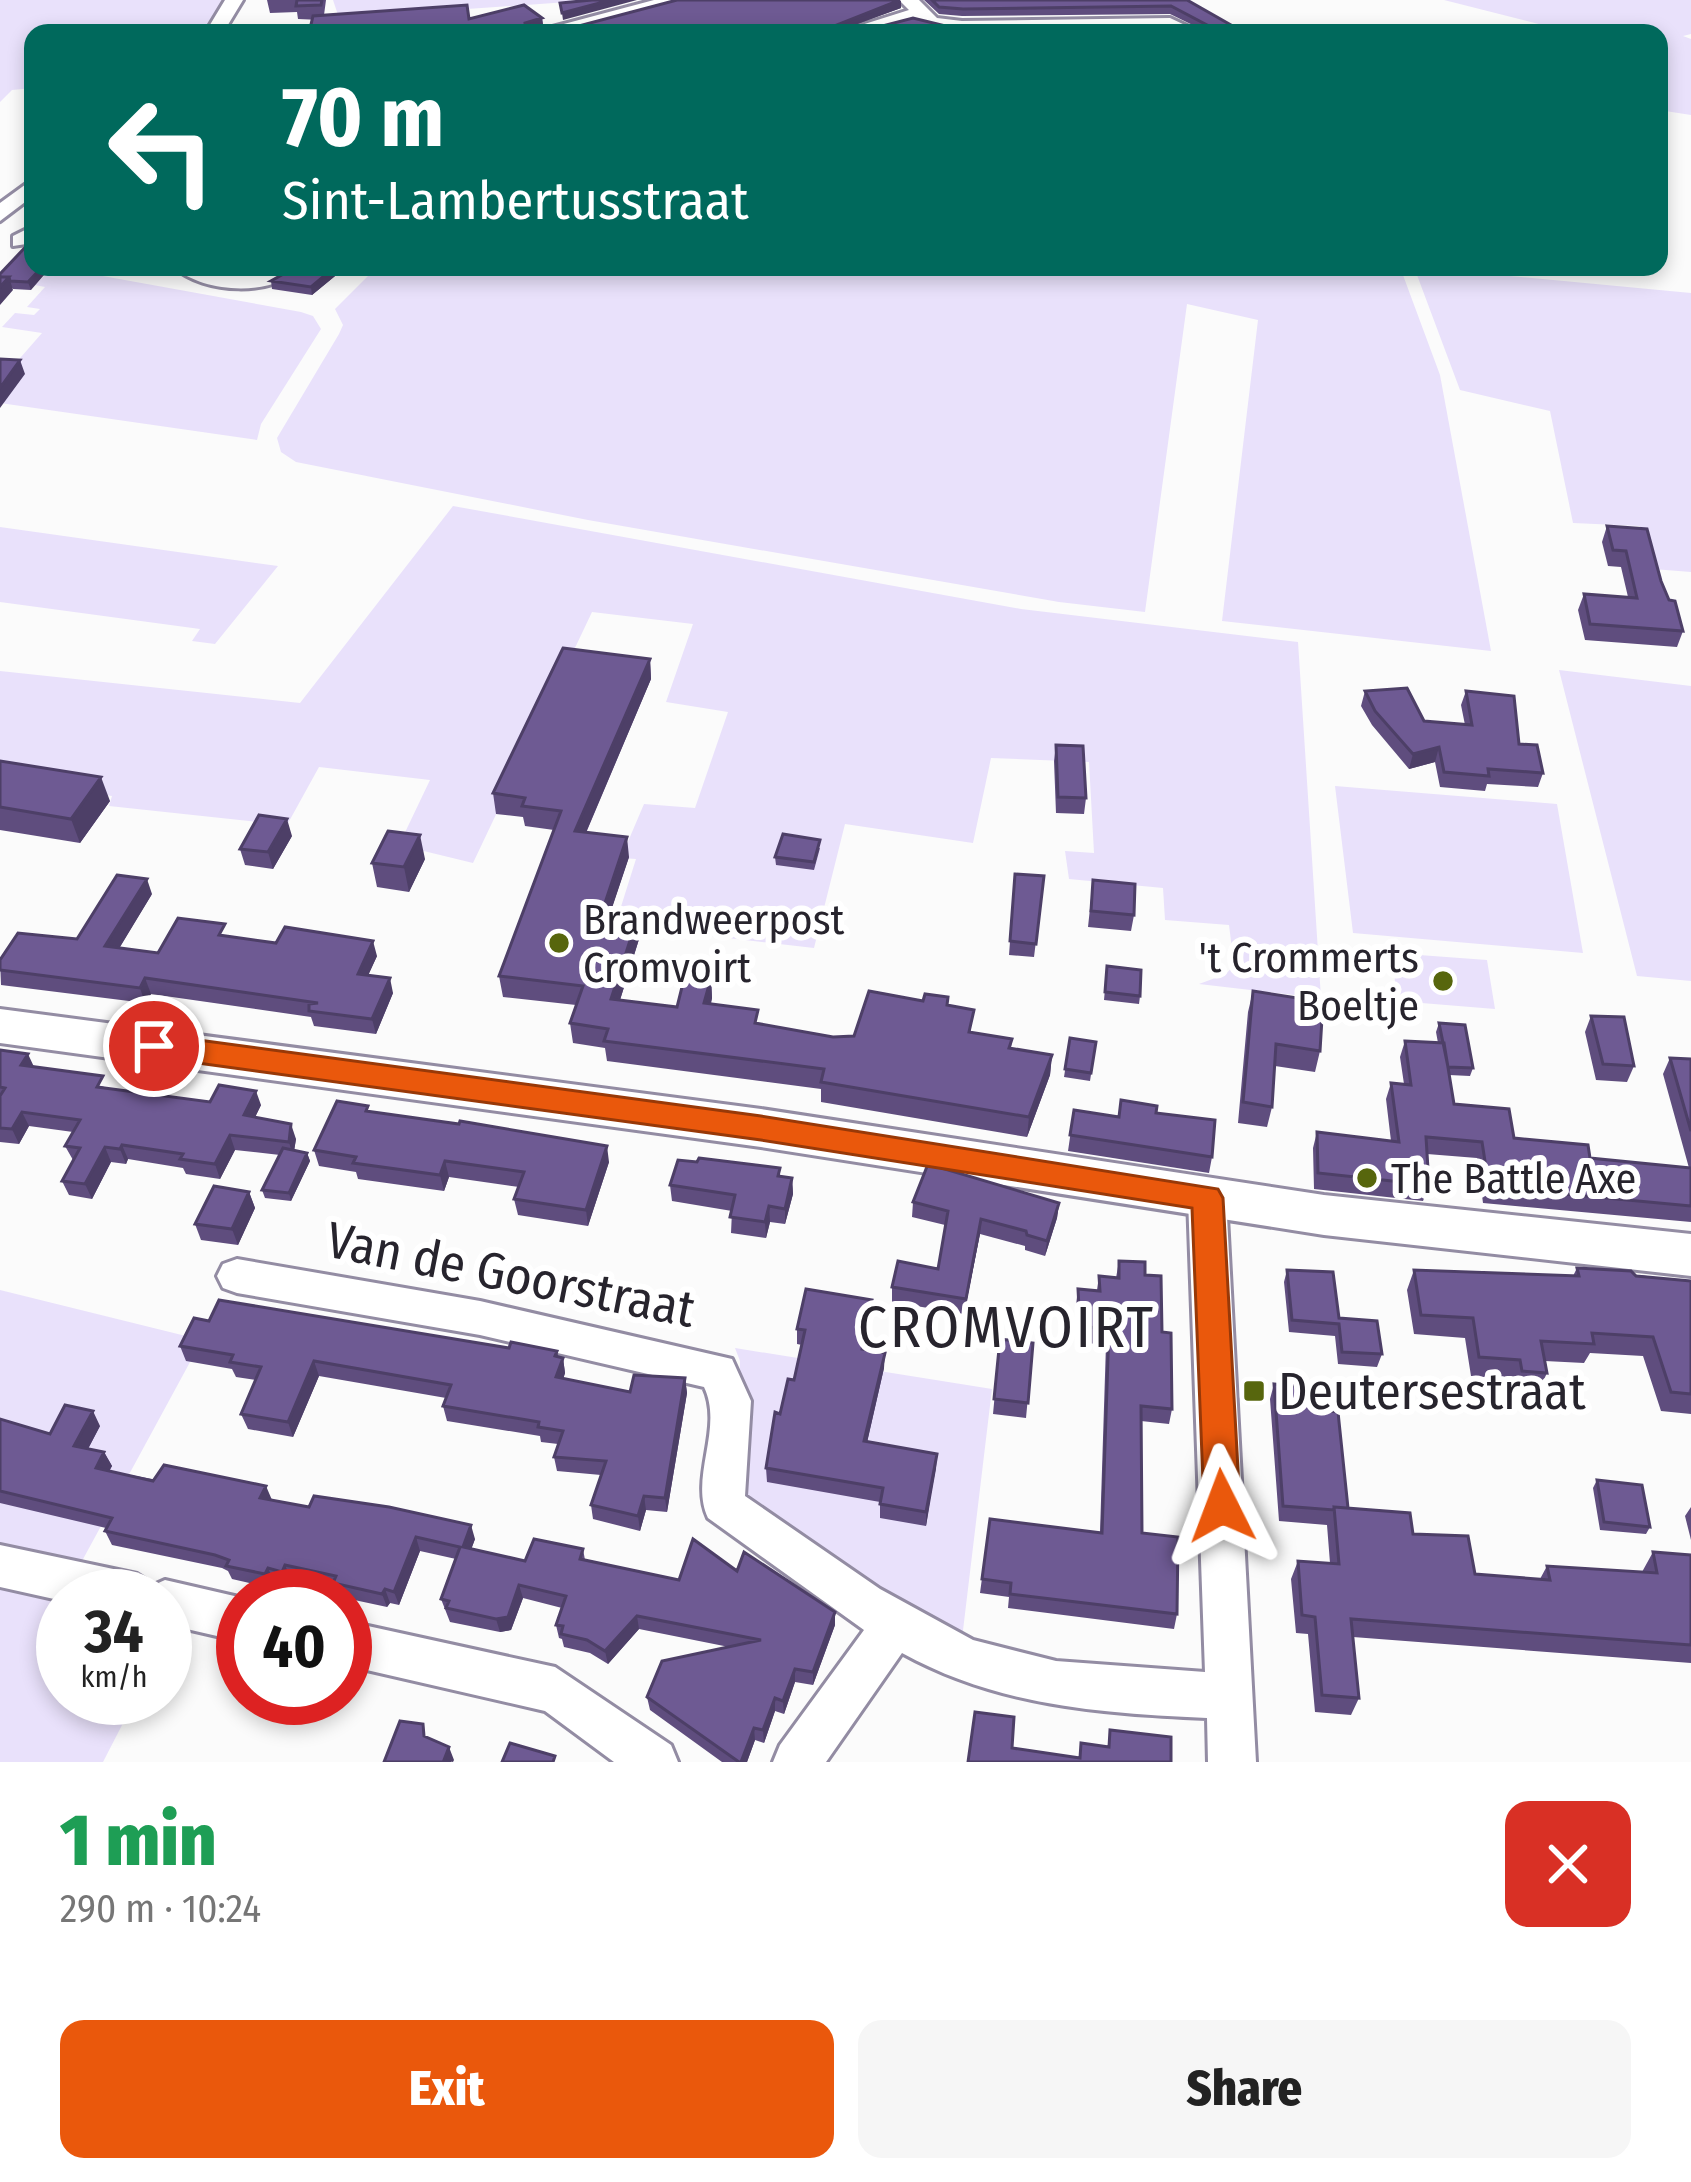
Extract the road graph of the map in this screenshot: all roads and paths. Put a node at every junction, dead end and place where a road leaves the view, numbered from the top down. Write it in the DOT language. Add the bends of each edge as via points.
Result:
graph roads {
  1 [pos="677,0"];
  2 [pos="613,15"];
  3 [pos="923,17"];
  4 [pos="576,24"];
  5 [pos="624,24"];
  6 [pos="889,24"];
  7 [pos="962,24"];
  8 [pos="24,192"];
  9 [pos="0,214"];
  10 [pos="233,276"];
  11 [pos="281,276"];
  12 [pos="0,1026"];
  13 [pos="1207,1198"];
  14 [pos="1691,1255"];
  15 [pos="237,1276"];
  16 [pos="0,1566"];
  17 [pos="36,1574"];
  18 [pos="897,1622"];
  19 [pos="372,1648"];
  20 [pos="1230,1696"];
  21 [pos="654,1762"];
  22 [pos="797,1762"];
  23 [pos="1232,1762"];
  1 -- 2 [label="street"];
  2 -- 4 [label="street"];
  2 -- 5 [label="street"];
  3 -- 6 [label="street"];
  3 -- 7 [label="street"];
  8 -- 9 [label="street"];
  10 -- 11 [label="street"];
  12 -- 13 [label="main road" via="761,1128"];
  13 -- 14 [label="main road"];
  13 -- 20 [label="street"];
  15 -- 18 [label="street, Van de Goorstraat" via="480,1318 717,1372 733,1402 723,1504"];
  16 -- 17 [label="street"];
  18 -- 20 [label="street, Van de Goorstraat" via="1002,1673"];
  18 -- 22 [label="street"];
  19 -- 21 [label="street" via="555,1690"];
  20 -- 23 [label="street"];
}
